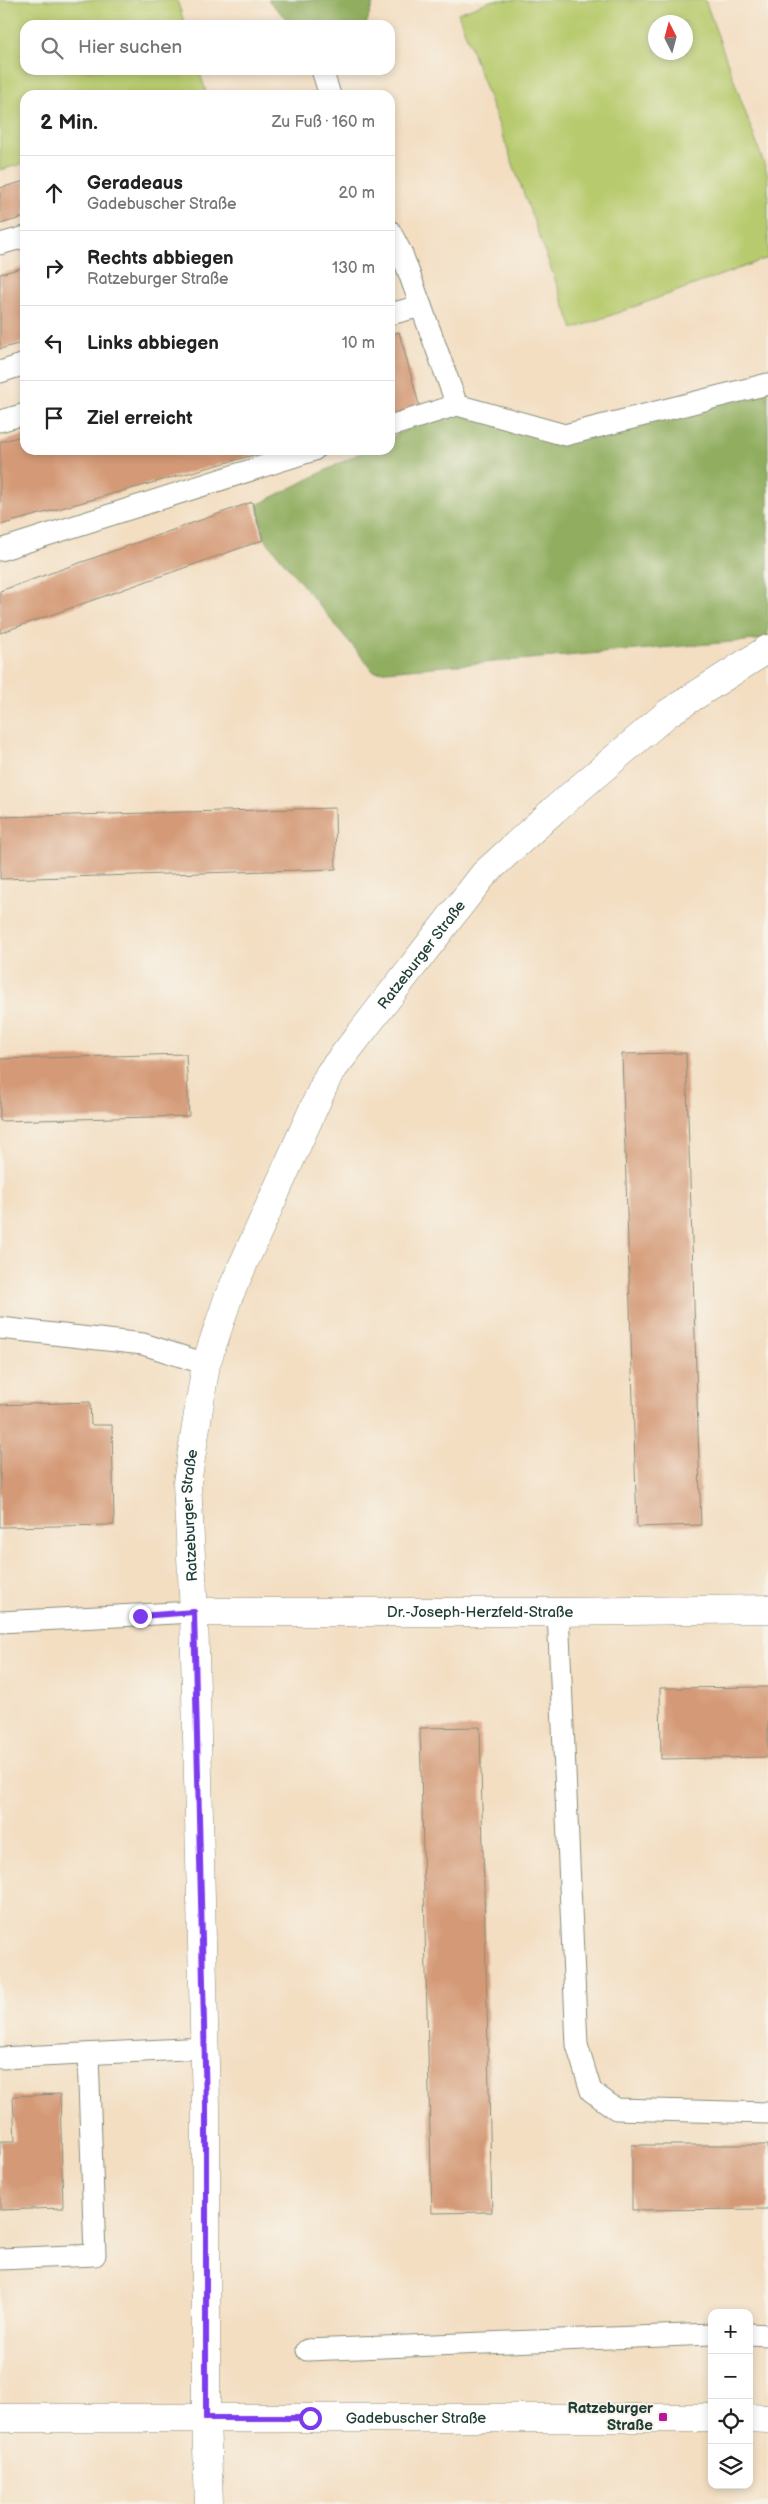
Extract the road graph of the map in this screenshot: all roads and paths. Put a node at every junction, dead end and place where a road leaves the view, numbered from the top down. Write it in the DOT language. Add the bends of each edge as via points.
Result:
graph roads {
  1 [pos="324,75"];
  2 [pos="328,90"];
  3 [pos="20,238"];
  4 [pos="0,244"];
  5 [pos="396,255"];
  6 [pos="421,306"];
  7 [pos="395,313"];
  8 [pos="20,366"];
  9 [pos="0,372"];
  10 [pos="768,384"];
  11 [pos="457,405"];
  12 [pos="20,415"];
  13 [pos="0,421"];
  14 [pos="395,424"];
  15 [pos="298,455"];
  16 [pos="0,550"];
  17 [pos="768,649"];
  18 [pos="0,1328"];
  19 [pos="206,1364"];
  20 [pos="768,1609"];
  21 [pos="194,1612"];
  22 [pos="558,1612"];
  23 [pos="0,1622"];
  24 [pos="205,2048"];
  25 [pos="88,2054"];
  26 [pos="0,2058"];
  27 [pos="768,2113"];
  28 [pos="0,2254"];
  29 [pos="0,2259"];
  30 [pos="708,2334"];
  31 [pos="753,2334"];
  32 [pos="768,2335"];
  33 [pos="307,2350"];
  34 [pos="0,2418"];
  35 [pos="206,2418"];
  36 [pos="708,2418"];
  37 [pos="753,2418"];
  38 [pos="768,2419"];
  39 [pos="209,2504"];
  1 -- 2 [label="lane"];
  3 -- 4 [label="lane"];
  5 -- 6 [label="lane"];
  6 -- 7 [label="lane"];
  6 -- 11 [label="lane"];
  8 -- 9 [label="lane"];
  10 -- 11 [label="lane" via="565,435"];
  11 -- 14 [label="lane"];
  12 -- 13 [label="lane"];
  15 -- 16 [label="lane"];
  17 -- 19 [label="street, Ratzeburger Straße" via="668,713 484,874 328,1074 228,1298"];
  18 -- 19 [label="lane" via="143,1344"];
  19 -- 21 [label="street, Ratzeburger Straße" via="187,1483"];
  20 -- 22 [label="street, Dr.-Joseph-Herzfeld-Straße"];
  21 -- 22 [label="street, Dr.-Joseph-Herzfeld-Straße"];
  21 -- 23 [label="lane"];
  21 -- 24 [label="street, Ratzeburger Straße"];
  22 -- 27 [label="lane" via="577,2045 591,2091 616,2109"];
  24 -- 25 [label="lane"];
  24 -- 35 [label="street, Ratzeburger Straße"];
  25 -- 26 [label="lane"];
  25 -- 29 [label="lane" via="95,2255"];
  28 -- 29 [label="lane"];
  30 -- 33 [label="lane"];
  31 -- 32 [label="lane"];
  34 -- 35 [label="street, Gadebuscher Straße"];
  35 -- 36 [label="street, Gadebuscher Straße"];
  35 -- 39 [label="street, Ratzeburger Straße"];
  37 -- 38 [label="street"];
}
